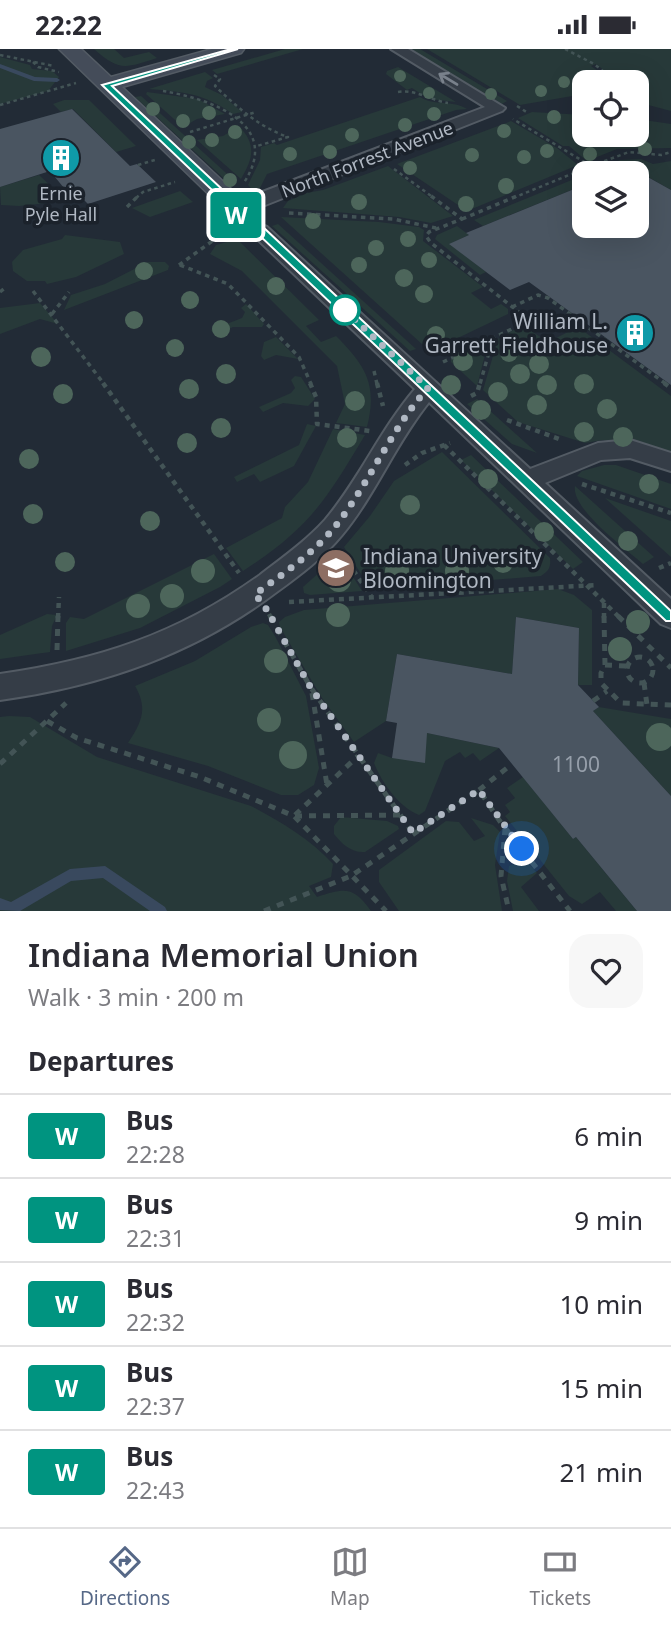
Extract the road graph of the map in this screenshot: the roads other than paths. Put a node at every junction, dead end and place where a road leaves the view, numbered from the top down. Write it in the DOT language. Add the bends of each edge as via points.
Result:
graph roads {
  1 [pos="69,49"];
  2 [pos="234,49"];
  3 [pos="398,49"];
  4 [pos="106,85"];
  5 [pos="236,207"];
  6 [pos="428,388"];
  7 [pos="671,462"];
  8 [pos="526,480"];
  9 [pos="671,616"];
  10 [pos="0,687"];
  1 -- 4 [label="street"];
  2 -- 4 [label="street"];
  5 -- 3 [label="street, North Forrest Avenue, one-way" via="497,108"];
  4 -- 5 [label="street"];
  5 -- 6 [label="street" via="236,214 247,226 260,231"];
  6 -- 8 [label="street"];
  6 -- 10 [label="street" via="412,405 333,529 266,599 161,649 74,676"];
  7 -- 8 [label="street" via="630,449 597,452"];
  8 -- 9 [label="street"];
}
